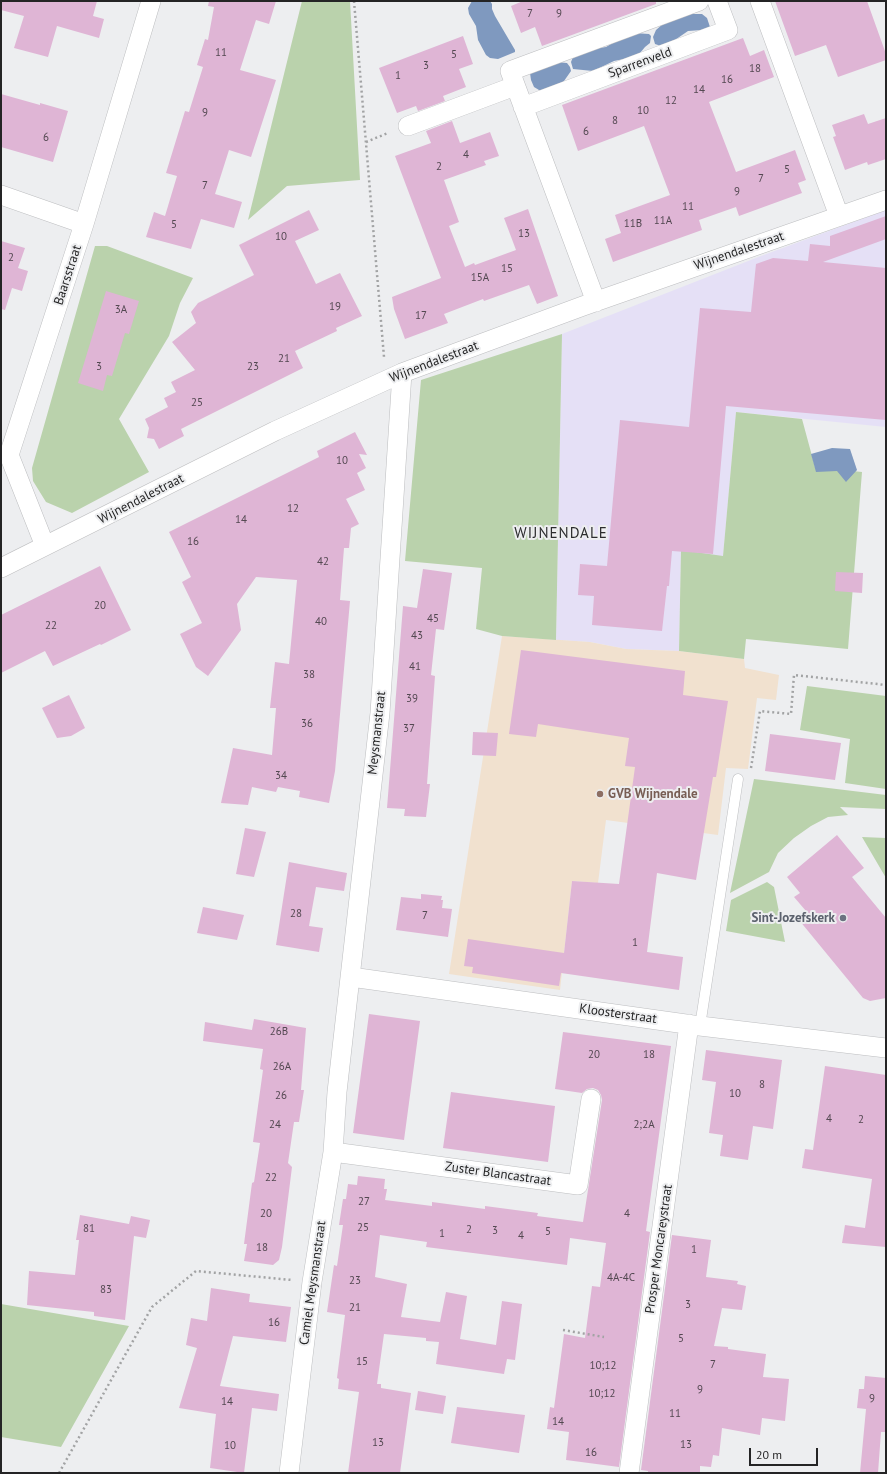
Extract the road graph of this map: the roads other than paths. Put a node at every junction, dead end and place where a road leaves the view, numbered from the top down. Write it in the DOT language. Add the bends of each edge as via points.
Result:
graph roads {
  1 [pos="151,1"];
  2 [pos="699,1"];
  3 [pos="717,1"];
  4 [pos="760,1"];
  5 [pos="515,86"];
  6 [pos="523,107"];
  7 [pos="408,126"];
  8 [pos="1,195"];
  9 [pos="886,200"];
  10 [pos="839,216"];
  11 [pos="84,224"];
  12 [pos="596,302"];
  13 [pos="394,377"];
  14 [pos="5,453"];
  15 [pos="45,546"];
  16 [pos="1,568"];
  17 [pos="738,779"];
  18 [pos="351,977"];
  19 [pos="695,1025"];
  20 [pos="886,1048"];
  21 [pos="337,1092"];
  22 [pos="591,1099"];
  23 [pos="333,1152"];
  24 [pos="289,1473"];
  25 [pos="629,1473"];
  1 -- 11 [label="street, Baarsstraat"];
  2 -- 5 [label="street" via="510,71"];
  3 -- 6 [label="street, Sparrenveld" via="728,30"];
  4 -- 10 [label="street"];
  5 -- 6 [label="street"];
  5 -- 7 [label="street"];
  6 -- 12 [label="street"];
  8 -- 11 [label="street"];
  9 -- 10 [label="street, Wijnendalestraat"];
  10 -- 12 [label="street, Wijnendalestraat"];
  11 -- 14 [label="street, Baarsstraat"];
  12 -- 13 [label="street, Wijnendalestraat"];
  13 -- 15 [label="street, Wijnendalestraat" via="275,431"];
  13 -- 18 [label="street, Meysmanstraat" via="380,713"];
  14 -- 15 [label="street, Baarsstraat"];
  15 -- 16 [label="street, Wijnendalestraat"];
  17 -- 19 [label="lane"];
  18 -- 19 [label="street, Kloosterstraat"];
  18 -- 21 [label="street, Meysmanstraat"];
  19 -- 20 [label="street, Kloosterstraat"];
  19 -- 25 [label="street, Prosper Moncareystraat"];
  21 -- 23 [label="street, Camiel Meysmanstraat"];
  22 -- 23 [label="street, Zuster Blancastraat" via="578,1185"];
  23 -- 24 [label="street, Camiel Meysmanstraat" via="312,1282"];
}
